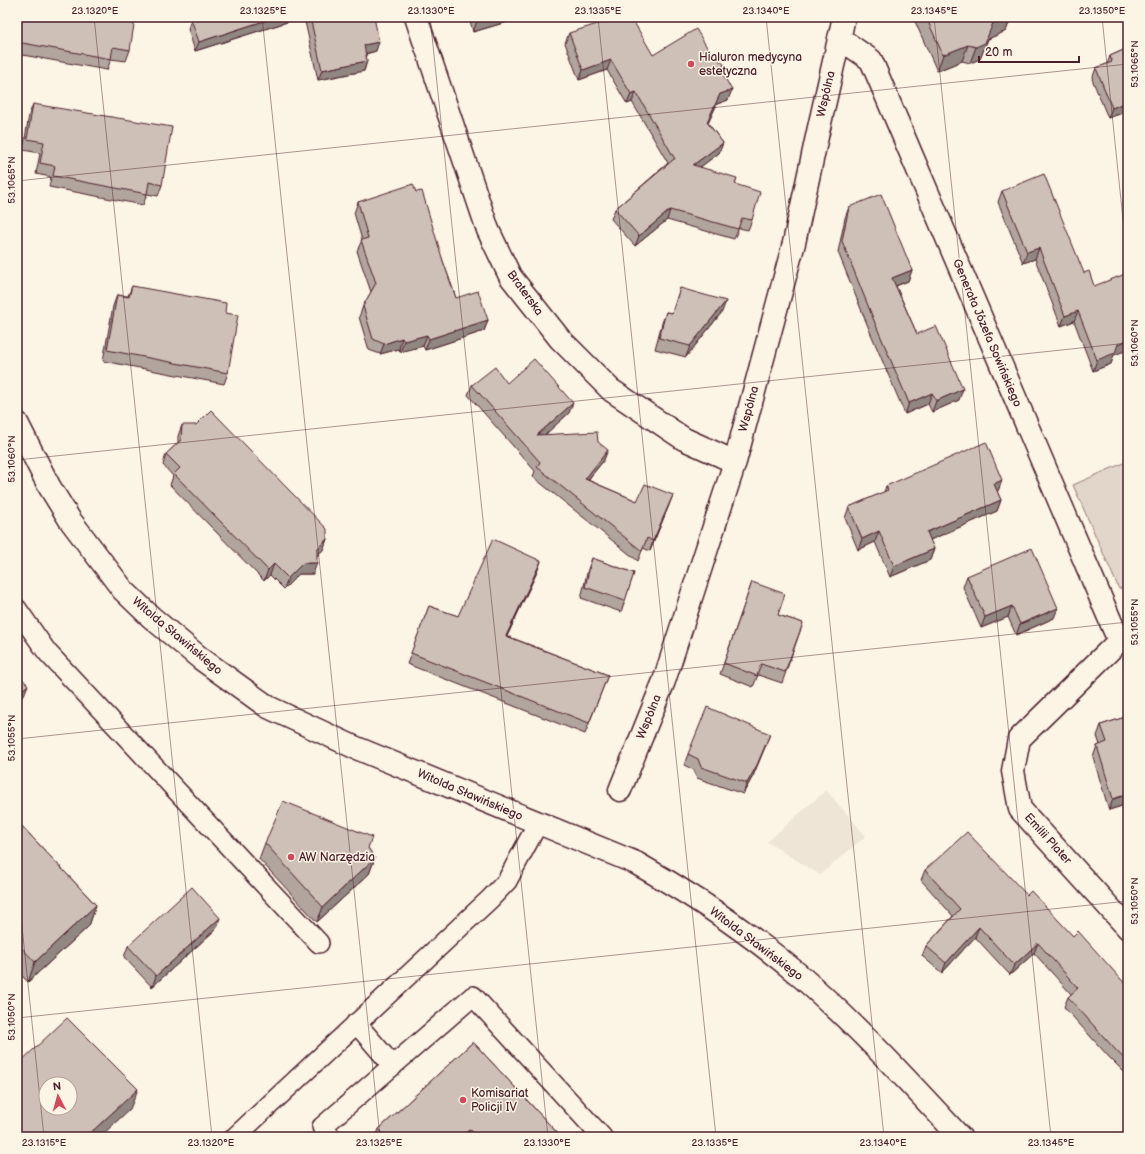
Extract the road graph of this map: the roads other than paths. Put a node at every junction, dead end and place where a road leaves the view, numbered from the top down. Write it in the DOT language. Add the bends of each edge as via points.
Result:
graph roads {
  1 [pos="416,17"];
  2 [pos="844,17"];
  3 [pos="839,38"];
  4 [pos="17,423"];
  5 [pos="735,462"];
  6 [pos="17,609"];
  7 [pos="1123,637"];
  8 [pos="620,790"];
  9 [pos="538,823"];
  10 [pos="1128,928"];
  11 [pos="318,943"];
  12 [pos="356,1023"];
  13 [pos="393,1066"];
  14 [pos="246,1133"];
  15 [pos="331,1137"];
  16 [pos="602,1137"];
  17 [pos="960,1137"];
  1 -- 5 [label="street, Braterska" via="488,230 510,276 560,340 611,390 684,439"];
  2 -- 3 [label="street, Wspólna"];
  3 -- 5 [label="street, Wspólna" via="794,243"];
  3 -- 7 [label="street, Generała Józefa Sowińskiego" via="871,60"];
  4 -- 9 [label="street, Witolda Sławińskiego" via="49,486 70,520 123,590 200,658 268,707 354,747"];
  5 -- 8 [label="street, Wspólna" via="664,681"];
  6 -- 11 [label="lane" via="47,652"];
  7 -- 10 [label="street, Emilii Plater" via="1019,739 1013,771 1020,809"];
  9 -- 12 [label="lane" via="507,881"];
  9 -- 17 [label="street, Witolda Sławińskiego" via="636,863 674,884 763,946 843,1015"];
  12 -- 13 [label="lane"];
  12 -- 14 [label="lane"];
  13 -- 15 [label="lane" via="322,1127"];
  13 -- 16 [label="lane" via="472,996"];
}
